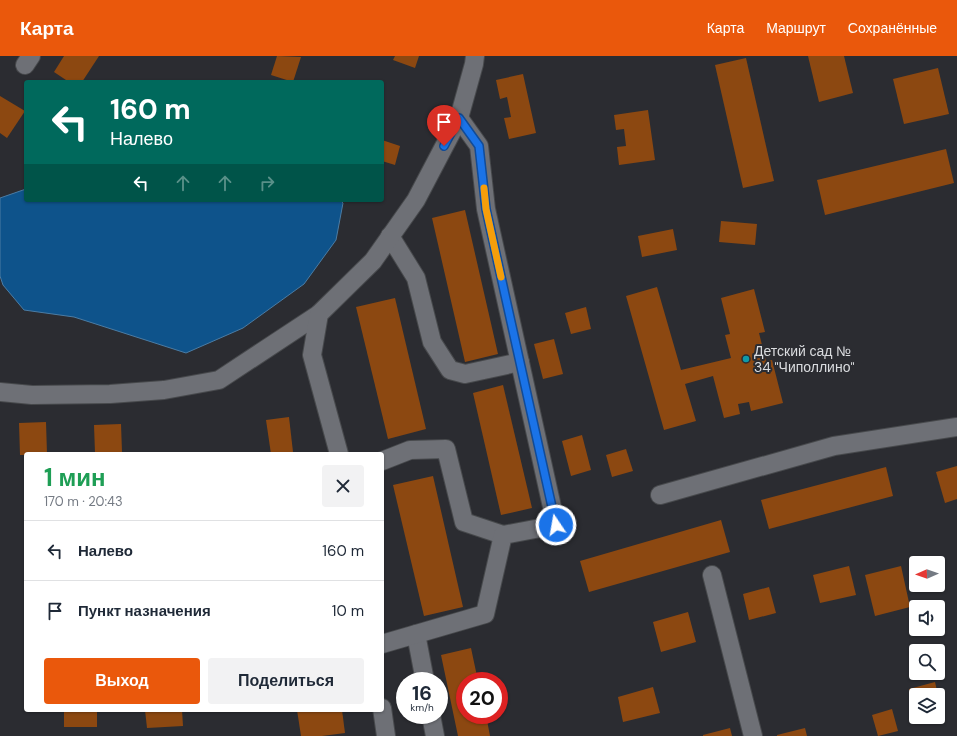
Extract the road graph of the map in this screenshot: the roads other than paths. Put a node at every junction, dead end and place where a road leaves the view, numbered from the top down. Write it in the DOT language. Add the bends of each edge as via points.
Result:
graph roads {
  1 [pos="475,56"];
  2 [pos="459,118"];
  3 [pos="390,236"];
  4 [pos="319,314"];
  5 [pos="520,362"];
  6 [pos="0,392"];
  7 [pos="957,427"];
  8 [pos="338,452"];
  9 [pos="384,460"];
  10 [pos="660,496"];
  11 [pos="503,535"];
  12 [pos="712,575"];
  13 [pos="416,634"];
  14 [pos="384,643"];
  15 [pos="423,672"];
  16 [pos="383,712"];
  17 [pos="433,724"];
  18 [pos="386,736"];
  19 [pos="435,736"];
  20 [pos="753,736"];
  1 -- 2 [label="street"];
  2 -- 3 [label="street" via="416,200"];
  2 -- 5 [label="street" via="479,146 486,209"];
  3 -- 4 [label="street" via="373,261"];
  3 -- 5 [label="street" via="416,278 432,342 450,370 466,374"];
  4 -- 6 [label="street" via="219,380 164,390 110,394 32,396"];
  4 -- 8 [label="street" via="312,355"];
  5 -- 11 [label="street" via="556,525"];
  7 -- 10 [label="street" via="834,446"];
  9 -- 11 [label="street" via="410,450 446,449 464,522"];
  11 -- 13 [label="street" via="486,614"];
  12 -- 20 [label="street"];
  13 -- 14 [label="street"];
  13 -- 15 [label="street"];
  16 -- 18 [label="street"];
  17 -- 19 [label="street"];
}
